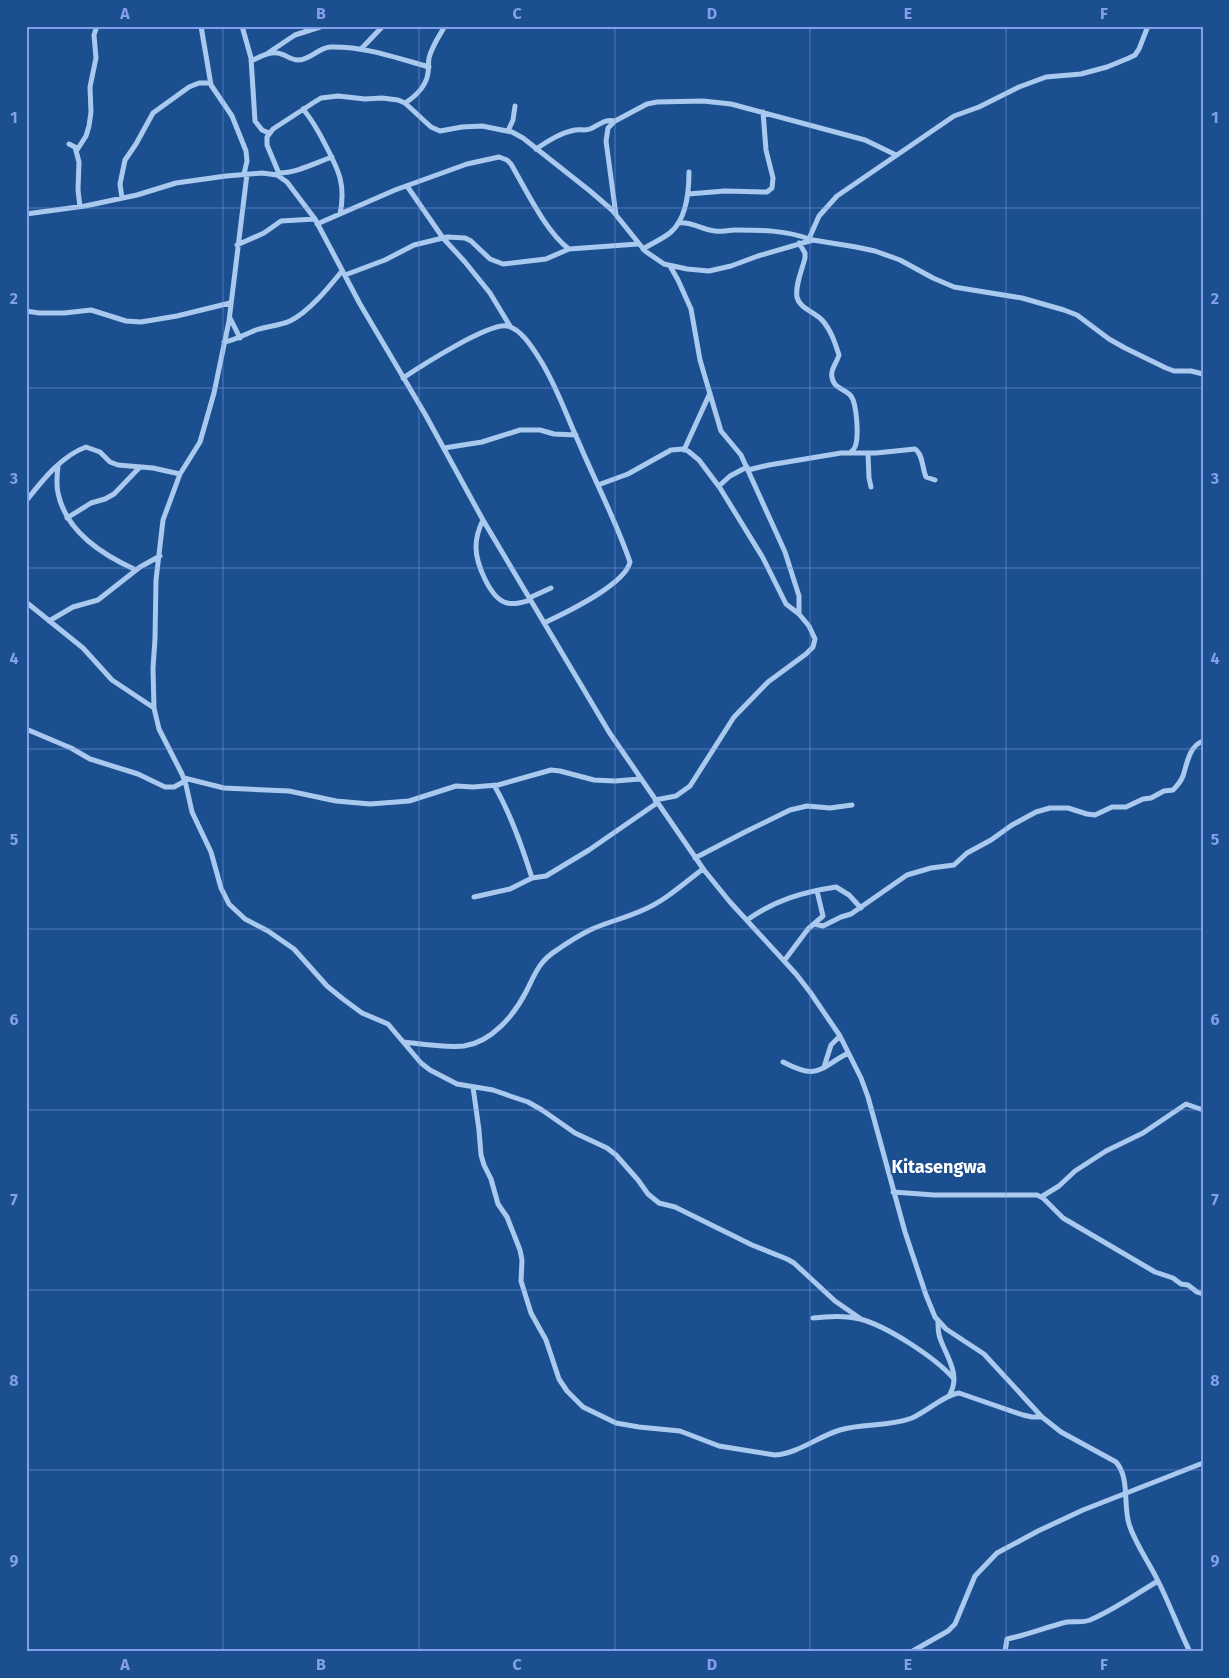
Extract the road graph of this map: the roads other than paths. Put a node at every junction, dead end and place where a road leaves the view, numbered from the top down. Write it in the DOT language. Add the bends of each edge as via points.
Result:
graph roads {
  1 [pos="97,26"];
  2 [pos="200,26"];
  3 [pos="242,26"];
  4 [pos="323,26"];
  5 [pos="384,26"];
  6 [pos="445,26"];
  7 [pos="1148,26"];
  8 [pos="361,49"];
  9 [pos="268,53"];
  10 [pos="251,61"];
  11 [pos="429,67"];
  12 [pos="210,83"];
  13 [pos="405,103"];
  14 [pos="515,106"];
  15 [pos="303,110"];
  16 [pos="763,112"];
  17 [pos="615,121"];
  18 [pos="508,131"];
  19 [pos="269,133"];
  20 [pos="69,144"];
  21 [pos="536,149"];
  22 [pos="77,150"];
  23 [pos="896,156"];
  24 [pos="332,157"];
  25 [pos="689,172"];
  26 [pos="245,174"];
  27 [pos="279,175"];
  28 [pos="407,186"];
  29 [pos="688,194"];
  30 [pos="122,198"];
  31 [pos="80,207"];
  32 [pos="26,214"];
  33 [pos="340,214"];
  34 [pos="616,215"];
  35 [pos="316,222"];
  36 [pos="678,223"];
  37 [pos="443,238"];
  38 [pos="808,240"];
  39 [pos="799,243"];
  40 [pos="638,244"];
  41 [pos="237,245"];
  42 [pos="569,249"];
  43 [pos="643,249"];
  44 [pos="670,266"];
  45 [pos="344,273"];
  46 [pos="230,303"];
  47 [pos="26,310"];
  48 [pos="229,317"];
  49 [pos="510,326"];
  50 [pos="240,338"];
  51 [pos="224,342"];
  52 [pos="1203,374"];
  53 [pos="403,378"];
  54 [pos="710,392"];
  55 [pos="576,435"];
  56 [pos="444,448"];
  57 [pos="684,450"];
  58 [pos="850,453"];
  59 [pos="868,453"];
  60 [pos="58,466"];
  61 [pos="139,468"];
  62 [pos="748,469"];
  63 [pos="180,474"];
  64 [pos="935,480"];
  65 [pos="598,485"];
  66 [pos="719,486"];
  67 [pos="871,487"];
  68 [pos="26,501"];
  69 [pos="67,518"];
  70 [pos="483,520"];
  71 [pos="160,556"];
  72 [pos="136,570"];
  73 [pos="551,588"];
  74 [pos="530,599"];
  75 [pos="26,602"];
  76 [pos="799,614"];
  77 [pos="49,621"];
  78 [pos="544,623"];
  79 [pos="154,708"];
  80 [pos="26,730"];
  81 [pos="1203,741"];
  82 [pos="640,779"];
  83 [pos="184,780"];
  84 [pos="494,785"];
  85 [pos="656,802"];
  86 [pos="852,805"];
  87 [pos="695,858"];
  88 [pos="703,869"];
  89 [pos="532,878"];
  90 [pos="817,891"];
  91 [pos="474,897"];
  92 [pos="861,908"];
  93 [pos="747,920"];
  94 [pos="814,924"];
  95 [pos="784,961"];
  96 [pos="840,1036"];
  97 [pos="404,1042"];
  98 [pos="848,1053"];
  99 [pos="783,1062"];
  100 [pos="824,1067"];
  101 [pos="473,1087"];
  102 [pos="1203,1110"];
  103 [pos="894,1192"];
  104 [pos="1041,1197"];
  105 [pos="1203,1294"];
  106 [pos="814,1318"];
  107 [pos="861,1319"];
  108 [pos="938,1322"];
  109 [pos="954,1379"];
  110 [pos="950,1394"];
  111 [pos="1042,1417"];
  112 [pos="1203,1462"];
  113 [pos="1125,1494"];
  114 [pos="1158,1581"];
  115 [pos="912,1652"];
  116 [pos="1005,1652"];
  117 [pos="1190,1652"];
  1 -- 22 [label="street" via="89,126"];
  2 -- 12 [label="street"];
  3 -- 10 [label="street"];
  4 -- 9 [label="street" via="295,35"];
  5 -- 8 [label="street"];
  6 -- 11 [label="street" via="429,58"];
  7 -- 23 [label="street" via="1139,49 1129,58 1092,71 1046,77 1027,84 954,116"];
  8 -- 9 [label="street" via="324,48 298,60 282,53"];
  8 -- 11 [label="street"];
  9 -- 10 [label="street"];
  10 -- 19 [label="street" via="255,121"];
  11 -- 13 [label="street" via="425,84"];
  12 -- 26 [label="street" via="239,130 246,151"];
  12 -- 30 [label="street" via="189,87 153,113 124,160 120,184"];
  13 -- 15 [label="street" via="382,98 332,96 321,98"];
  13 -- 18 [label="street" via="440,131 462,126"];
  14 -- 18 [label="street"];
  15 -- 19 [label="street"];
  15 -- 24 [label="street" via="319,130"];
  16 -- 17 [label="street" via="703,101 657,102"];
  16 -- 23 [label="street" via="865,140"];
  16 -- 29 [label="street" via="766,150 774,178 772,188 767,192"];
  17 -- 21 [label="street" via="602,121 589,130 574,130"];
  17 -- 34 [label="street" via="608,128 606,141"];
  18 -- 21 [label="street"];
  19 -- 27 [label="street" via="267,145"];
  20 -- 22 [label="street"];
  21 -- 34 [label="street"];
  22 -- 31 [label="street"];
  23 -- 38 [label="street" via="827,205"];
  24 -- 27 [label="street"];
  24 -- 33 [label="street" via="342,183"];
  25 -- 29 [label="street"];
  26 -- 27 [label="street"];
  26 -- 30 [label="street" via="176,183"];
  26 -- 41 [label="street"];
  27 -- 35 [label="street" via="295,191"];
  28 -- 33 [label="street"];
  28 -- 37 [label="street"];
  28 -- 42 [label="street" via="499,156 511,164 552,231"];
  29 -- 36 [label="street"];
  30 -- 31 [label="street"];
  31 -- 32 [label="street"];
  33 -- 35 [label="street"];
  34 -- 40 [label="street"];
  35 -- 41 [label="street" via="281,221"];
  35 -- 45 [label="street"];
  36 -- 38 [label="street" via="686,222 718,232 782,232"];
  36 -- 43 [label="street" via="671,232"];
  37 -- 42 [label="street" via="465,238 490,259 502,264 546,259"];
  37 -- 45 [label="street" via="414,245 385,260"];
  37 -- 49 [label="street" via="490,293"];
  38 -- 39 [label="street"];
  38 -- 52 [label="street" via="875,251 954,287 1064,310 1077,315 1125,348 1166,368"];
  39 -- 44 [label="street" via="721,269"];
  39 -- 58 [label="street" via="805,258 797,298 818,314 832,335 839,355 832,371 833,382 854,402 857,437 856,446"];
  40 -- 42 [label="street"];
  40 -- 43 [label="street"];
  41 -- 46 [label="street"];
  43 -- 44 [label="street" via="657,261"];
  44 -- 54 [label="street" via="691,309 696,343"];
  45 -- 50 [label="street" via="292,320"];
  45 -- 53 [label="street"];
  46 -- 47 [label="street" via="141,322 126,321 91,310 39,313"];
  46 -- 48 [label="street"];
  48 -- 50 [label="street"];
  48 -- 51 [label="street"];
  49 -- 53 [label="street" via="485,332"];
  49 -- 55 [label="street" via="539,358"];
  50 -- 51 [label="street"];
  51 -- 63 [label="street" via="200,442"];
  53 -- 56 [label="street"];
  54 -- 57 [label="street"];
  54 -- 62 [label="street" via="721,432 741,455"];
  55 -- 56 [label="street" via="520,430 482,442"];
  55 -- 65 [label="street"];
  56 -- 70 [label="street"];
  57 -- 65 [label="street" via="671,450 628,474"];
  57 -- 66 [label="street" via="699,460"];
  58 -- 59 [label="street"];
  58 -- 62 [label="street"];
  59 -- 64 [label="street" via="917,450 926,477"];
  59 -- 67 [label="street"];
  60 -- 61 [label="street" via="86,447 100,452 110,462"];
  60 -- 68 [label="street"];
  60 -- 69 [label="street" via="57,492"];
  61 -- 63 [label="street"];
  61 -- 69 [label="street" via="114,494"];
  62 -- 66 [label="street" via="730,476"];
  62 -- 76 [label="street" via="785,552 799,596"];
  63 -- 71 [label="street" via="163,520"];
  65 -- 78 [label="street" via="625,548 630,562 628,568 611,585"];
  66 -- 76 [label="street" via="763,558 786,604"];
  69 -- 72 [label="street" via="108,557"];
  70 -- 74 [label="street"];
  70 -- 74 [label="street" via="476,552 490,590 506,603"];
  71 -- 72 [label="street"];
  71 -- 79 [label="street" via="152,668"];
  72 -- 77 [label="street" via="98,600 73,607"];
  73 -- 74 [label="street"];
  74 -- 78 [label="street"];
  75 -- 77 [label="street"];
  76 -- 85 [label="street" via="814,635 813,647 768,682 734,717 684,792"];
  77 -- 79 [label="street" via="83,648 112,680"];
  78 -- 82 [label="street"];
  79 -- 83 [label="street" via="164,740"];
  80 -- 83 [label="street" via="90,759 138,774 166,787 174,787"];
  81 -- 92 [label="street" via="1194,748 1182,778 1173,790 1095,815 1068,808 1050,808 1030,814 967,853 954,865 907,875"];
  82 -- 84 [label="street" via="594,780 556,770"];
  82 -- 85 [label="street"];
  83 -- 84 [label="street" via="224,788 289,791 362,804 409,801 456,786"];
  83 -- 97 [label="street" via="192,812 230,904 245,919 294,949 334,992 362,1013 388,1024"];
  84 -- 89 [label="street" via="517,834"];
  85 -- 87 [label="street"];
  85 -- 89 [label="street" via="574,860 546,876"];
  86 -- 87 [label="street" via="830,808 807,806 790,810"];
  87 -- 88 [label="street"];
  88 -- 93 [label="street"];
  88 -- 97 [label="street" via="643,911 590,930 548,956 540,964 514,1010 500,1027 486,1037 465,1046"];
  89 -- 91 [label="street" via="514,888"];
  90 -- 92 [label="street" via="842,889"];
  90 -- 93 [label="street" via="783,899"];
  90 -- 94 [label="street" via="824,916"];
  92 -- 94 [label="street" via="823,926"];
  93 -- 95 [label="street"];
  94 -- 95 [label="street"];
  95 -- 96 [label="street"];
  96 -- 98 [label="street"];
  96 -- 100 [label="street" via="831,1045"];
  97 -- 101 [label="street" via="430,1070 457,1084"];
  98 -- 100 [label="street"];
  98 -- 103 [label="street" via="868,1097"];
  99 -- 100 [label="street" via="808,1072"];
  101 -- 107 [label="street" via="528,1102 575,1133 607,1148 654,1200 794,1263 835,1301"];
  101 -- 110 [label="street" via="480,1155 520,1250 521,1281 531,1313 546,1340 559,1379 583,1407 616,1423 680,1431 719,1446 775,1455 849,1428 912,1418"];
  102 -- 104 [label="street" via="1186,1104 1104,1152"];
  103 -- 104 [label="street"];
  103 -- 108 [label="street" via="926,1295"];
  104 -- 105 [label="street" via="1063,1218 1150,1269"];
  106 -- 107 [label="street"];
  107 -- 109 [label="street" via="908,1343"];
  108 -- 109 [label="street" via="940,1339 952,1362"];
  108 -- 111 [label="street" via="984,1354"];
  109 -- 110 [label="street"];
  110 -- 111 [label="street" via="968,1395 1022,1415"];
  111 -- 113 [label="street" via="1061,1432 1116,1462 1124,1473"];
  112 -- 113 [label="street"];
  113 -- 114 [label="street" via="1133,1533"];
  113 -- 115 [label="street" via="1038,1531 998,1554 975,1576 955,1624"];
  114 -- 116 [label="street" via="1093,1618 1006,1639"];
  114 -- 117 [label="street"];
}
